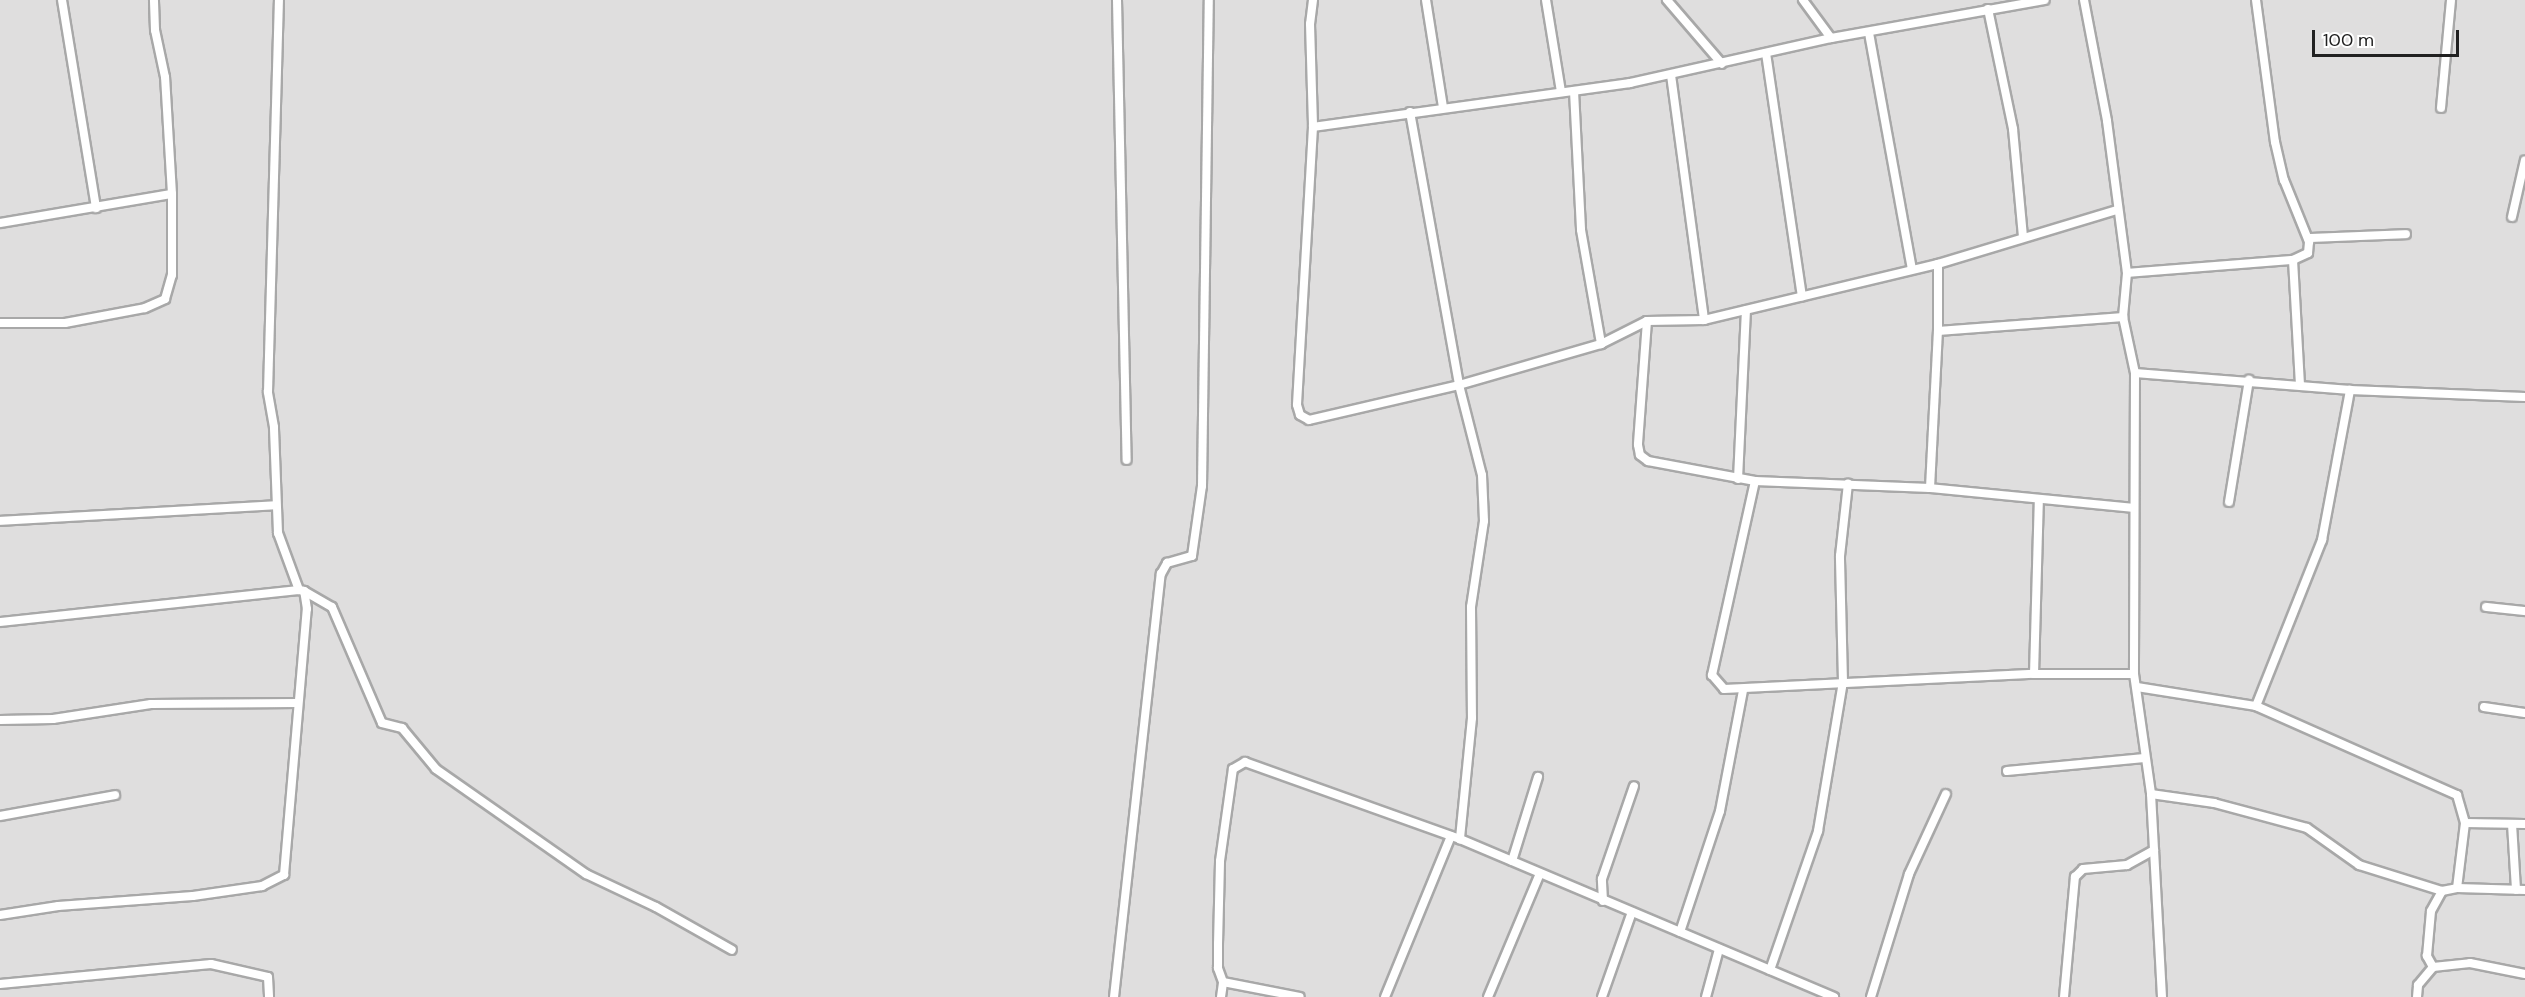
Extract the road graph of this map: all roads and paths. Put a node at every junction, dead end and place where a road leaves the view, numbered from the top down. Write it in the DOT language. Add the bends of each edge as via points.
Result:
graph roads {
  1 [pos="62,0"];
  2 [pos="154,0"];
  3 [pos="279,0"];
  4 [pos="1117,0"];
  5 [pos="1209,0"];
  6 [pos="1313,0"];
  7 [pos="1426,0"];
  8 [pos="1546,0"];
  9 [pos="1667,0"];
  10 [pos="1803,0"];
  11 [pos="2045,0"];
  12 [pos="2084,0"];
  13 [pos="2256,0"];
  14 [pos="2451,0"];
  15 [pos="1988,9"];
  16 [pos="1869,33"];
  17 [pos="1831,38"];
  18 [pos="1766,53"];
  19 [pos="1722,64"];
  20 [pos="1671,75"];
  21 [pos="1574,91"];
  22 [pos="1561,92"];
  23 [pos="1443,107"];
  24 [pos="2441,108"];
  25 [pos="1410,112"];
  26 [pos="1313,127"];
  27 [pos="2525,160"];
  28 [pos="172,194"];
  29 [pos="96,208"];
  30 [pos="2117,210"];
  31 [pos="2512,217"];
  32 [pos="0,223"];
  33 [pos="2406,234"];
  34 [pos="2022,236"];
  35 [pos="2308,238"];
  36 [pos="2293,260"];
  37 [pos="1938,264"];
  38 [pos="1912,269"];
  39 [pos="2127,273"];
  40 [pos="1802,296"];
  41 [pos="1746,310"];
  42 [pos="2123,317"];
  43 [pos="1704,320"];
  44 [pos="1647,321"];
  45 [pos="0,323"];
  46 [pos="1938,331"];
  47 [pos="1601,344"];
  48 [pos="2135,373"];
  49 [pos="2249,380"];
  50 [pos="2300,384"];
  51 [pos="1459,385"];
  52 [pos="2350,390"];
  53 [pos="2525,397"];
  54 [pos="1127,460"];
  55 [pos="1738,479"];
  56 [pos="1755,481"];
  57 [pos="1848,483"];
  58 [pos="1930,488"];
  59 [pos="2039,499"];
  60 [pos="2229,502"];
  61 [pos="276,506"];
  62 [pos="2133,508"];
  63 [pos="0,521"];
  64 [pos="302,590"];
  65 [pos="2486,607"];
  66 [pos="2525,611"];
  67 [pos="0,622"];
  68 [pos="2034,674"];
  69 [pos="2133,674"];
  70 [pos="1843,682"];
  71 [pos="2137,687"];
  72 [pos="1743,690"];
  73 [pos="298,703"];
  74 [pos="2256,706"];
  75 [pos="2484,707"];
  76 [pos="2525,713"];
  77 [pos="0,720"];
  78 [pos="2144,758"];
  79 [pos="2007,771"];
  80 [pos="1538,777"];
  81 [pos="1634,786"];
  82 [pos="1946,794"];
  83 [pos="2151,794"];
  84 [pos="115,795"];
  85 [pos="0,816"];
  86 [pos="2466,823"];
  87 [pos="2512,824"];
  88 [pos="2525,824"];
  89 [pos="1455,838"];
  90 [pos="2154,850"];
  91 [pos="1512,861"];
  92 [pos="1540,873"];
  93 [pos="2457,888"];
  94 [pos="2520,890"];
  95 [pos="2442,891"];
  96 [pos="1603,901"];
  97 [pos="1632,912"];
  98 [pos="0,915"];
  99 [pos="1680,932"];
  100 [pos="1719,949"];
  101 [pos="732,950"];
  102 [pos="2433,967"];
  103 [pos="1770,970"];
  104 [pos="2525,974"];
  105 [pos="1223,982"];
  106 [pos="0,984"];
  107 [pos="269,997"];
  108 [pos="1114,997"];
  109 [pos="1221,997"];
  110 [pos="1300,997"];
  111 [pos="1384,997"];
  112 [pos="1488,997"];
  113 [pos="1602,997"];
  114 [pos="1706,997"];
  115 [pos="1834,997"];
  116 [pos="1871,997"];
  117 [pos="2064,997"];
  118 [pos="2162,997"];
  119 [pos="2417,997"];
  1 -- 29 [label="street"];
  2 -- 28 [label="street" via="155,30 165,77"];
  3 -- 61 [label="street" via="268,392 274,427"];
  4 -- 54 [label="street"];
  5 -- 108 [label="street" via="1202,486 1192,555 1167,563 1161,574"];
  6 -- 26 [label="street"];
  7 -- 23 [label="street"];
  8 -- 22 [label="street"];
  9 -- 19 [label="street"];
  10 -- 17 [label="street"];
  11 -- 15 [label="street"];
  12 -- 30 [label="street" via="2107,121"];
  13 -- 35 [label="street" via="2275,142 2284,180"];
  14 -- 24 [label="street"];
  15 -- 16 [label="street"];
  15 -- 34 [label="street" via="2013,129"];
  16 -- 17 [label="street"];
  16 -- 38 [label="street"];
  17 -- 18 [label="street"];
  18 -- 19 [label="street"];
  18 -- 40 [label="street"];
  19 -- 20 [label="street"];
  20 -- 21 [label="street"];
  20 -- 43 [label="street"];
  21 -- 22 [label="street"];
  21 -- 47 [label="street" via="1581,230"];
  22 -- 23 [label="street"];
  23 -- 25 [label="street"];
  25 -- 26 [label="street"];
  25 -- 51 [label="street"];
  26 -- 51 [label="street" via="1300,336 1300,415 1323,420"];
  27 -- 31 [label="street"];
  28 -- 29 [label="street"];
  28 -- 45 [label="street" via="172,275 169,290 158,305 65,323"];
  29 -- 32 [label="street"];
  30 -- 34 [label="street"];
  30 -- 39 [label="street"];
  33 -- 35 [label="street"];
  34 -- 37 [label="street"];
  35 -- 36 [label="street" via="2308,253"];
  36 -- 39 [label="street"];
  36 -- 50 [label="street"];
  37 -- 38 [label="street"];
  37 -- 46 [label="street"];
  38 -- 40 [label="street"];
  39 -- 42 [label="street"];
  40 -- 41 [label="street"];
  41 -- 43 [label="street"];
  41 -- 55 [label="street"];
  42 -- 46 [label="street"];
  42 -- 48 [label="street"];
  43 -- 44 [label="street"];
  44 -- 47 [label="street"];
  44 -- 55 [label="street" via="1640,455 1648,461"];
  46 -- 58 [label="street"];
  47 -- 51 [label="street"];
  48 -- 49 [label="street"];
  48 -- 62 [label="street"];
  49 -- 50 [label="street"];
  49 -- 60 [label="street"];
  50 -- 52 [label="street"];
  51 -- 89 [label="street" via="1482,475 1484,521 1471,607 1472,718"];
  52 -- 53 [label="street"];
  52 -- 74 [label="street" via="2322,540"];
  55 -- 56 [label="street"];
  56 -- 57 [label="street"];
  56 -- 72 [label="street" via="1712,675 1724,689"];
  57 -- 58 [label="street"];
  57 -- 70 [label="street" via="1840,556"];
  58 -- 59 [label="street"];
  59 -- 62 [label="street"];
  59 -- 68 [label="street"];
  61 -- 63 [label="street"];
  61 -- 64 [label="street" via="278,533"];
  62 -- 69 [label="street"];
  64 -- 67 [label="street"];
  64 -- 73 [label="street" via="307,638"];
  64 -- 101 [label="street" via="332,607 382,723 402,728 436,769 586,874 656,907"];
  65 -- 66 [label="street"];
  68 -- 69 [label="street"];
  68 -- 70 [label="street" via="1994,679"];
  69 -- 71 [label="street"];
  70 -- 72 [label="street"];
  70 -- 103 [label="street" via="1818,831"];
  71 -- 74 [label="street"];
  71 -- 78 [label="street"];
  72 -- 99 [label="street" via="1720,811"];
  73 -- 77 [label="street" via="151,704 53,719"];
  73 -- 98 [label="street" via="289,843 284,875 279,879 262,886 193,896 58,906"];
  74 -- 86 [label="street" via="2457,795"];
  75 -- 76 [label="street"];
  78 -- 79 [label="street"];
  78 -- 83 [label="street"];
  80 -- 91 [label="street"];
  81 -- 96 [label="street" via="1602,879"];
  82 -- 116 [label="street" via="1909,874"];
  83 -- 90 [label="street"];
  83 -- 95 [label="street" via="2214,803 2307,828 2359,865 2393,879"];
  84 -- 85 [label="street"];
  86 -- 87 [label="street"];
  86 -- 93 [label="street"];
  87 -- 88 [label="street"];
  87 -- 94 [label="street"];
  89 -- 91 [label="street"];
  89 -- 105 [label="street" via="1256,765 1238,763 1233,769 1220,861 1218,968"];
  89 -- 111 [label="street"];
  90 -- 117 [label="street" via="2127,865 2083,869 2075,877"];
  90 -- 118 [label="street"];
  91 -- 92 [label="street"];
  92 -- 96 [label="street"];
  92 -- 112 [label="street"];
  93 -- 94 [label="street"];
  93 -- 95 [label="street"];
  95 -- 102 [label="street" via="2431,910 2427,956"];
  96 -- 97 [label="street"];
  97 -- 99 [label="street"];
  97 -- 113 [label="street"];
  99 -- 100 [label="street"];
  100 -- 103 [label="street"];
  100 -- 114 [label="street"];
  102 -- 104 [label="street" via="2470,963"];
  102 -- 119 [label="street" via="2418,985"];
  103 -- 115 [label="street"];
  105 -- 109 [label="street"];
  105 -- 110 [label="street"];
  106 -- 107 [label="street" via="211,964 268,977"];
}
